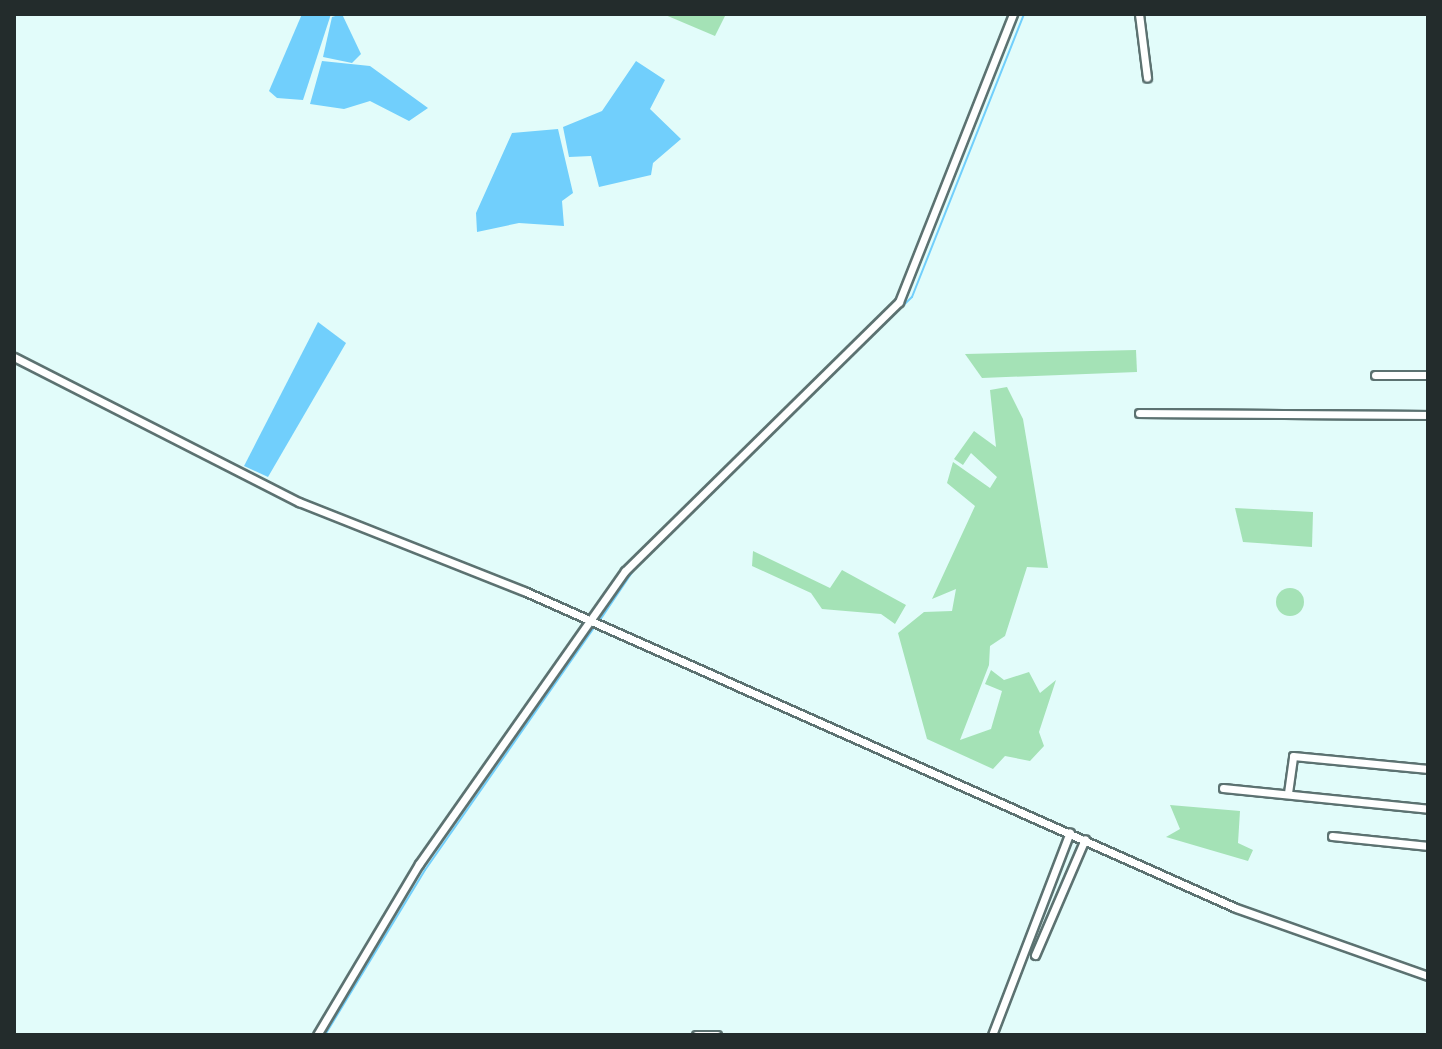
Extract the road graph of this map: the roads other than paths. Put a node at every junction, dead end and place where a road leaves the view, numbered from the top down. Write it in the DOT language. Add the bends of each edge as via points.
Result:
graph roads {
  1 [pos="1013,14"];
  2 [pos="1139,14"];
  3 [pos="1147,77"];
  4 [pos="14,357"];
  5 [pos="1375,375"];
  6 [pos="1428,375"];
  7 [pos="1139,413"];
  8 [pos="1428,415"];
  9 [pos="593,625"];
  10 [pos="1428,769"];
  11 [pos="1223,788"];
  12 [pos="1288,793"];
  13 [pos="1428,809"];
  14 [pos="1070,832"];
  15 [pos="1332,836"];
  16 [pos="1085,839"];
  17 [pos="1428,846"];
  18 [pos="1035,955"];
  19 [pos="1428,976"];
  20 [pos="317,1035"];
  21 [pos="696,1035"];
  22 [pos="717,1035"];
  23 [pos="992,1035"];
  1 -- 9 [label="street" via="899,302 637,558"];
  2 -- 3 [label="street"];
  4 -- 9 [label="street" via="299,502"];
  5 -- 6 [label="street"];
  7 -- 8 [label="street"];
  9 -- 14 [label="street"];
  9 -- 20 [label="street" via="419,864"];
  10 -- 12 [label="street" via="1293,756"];
  11 -- 12 [label="street"];
  12 -- 13 [label="street"];
  14 -- 16 [label="street"];
  14 -- 23 [label="street"];
  15 -- 17 [label="street"];
  16 -- 18 [label="street"];
  16 -- 19 [label="street" via="1236,908"];
  21 -- 22 [label="street"];
}
